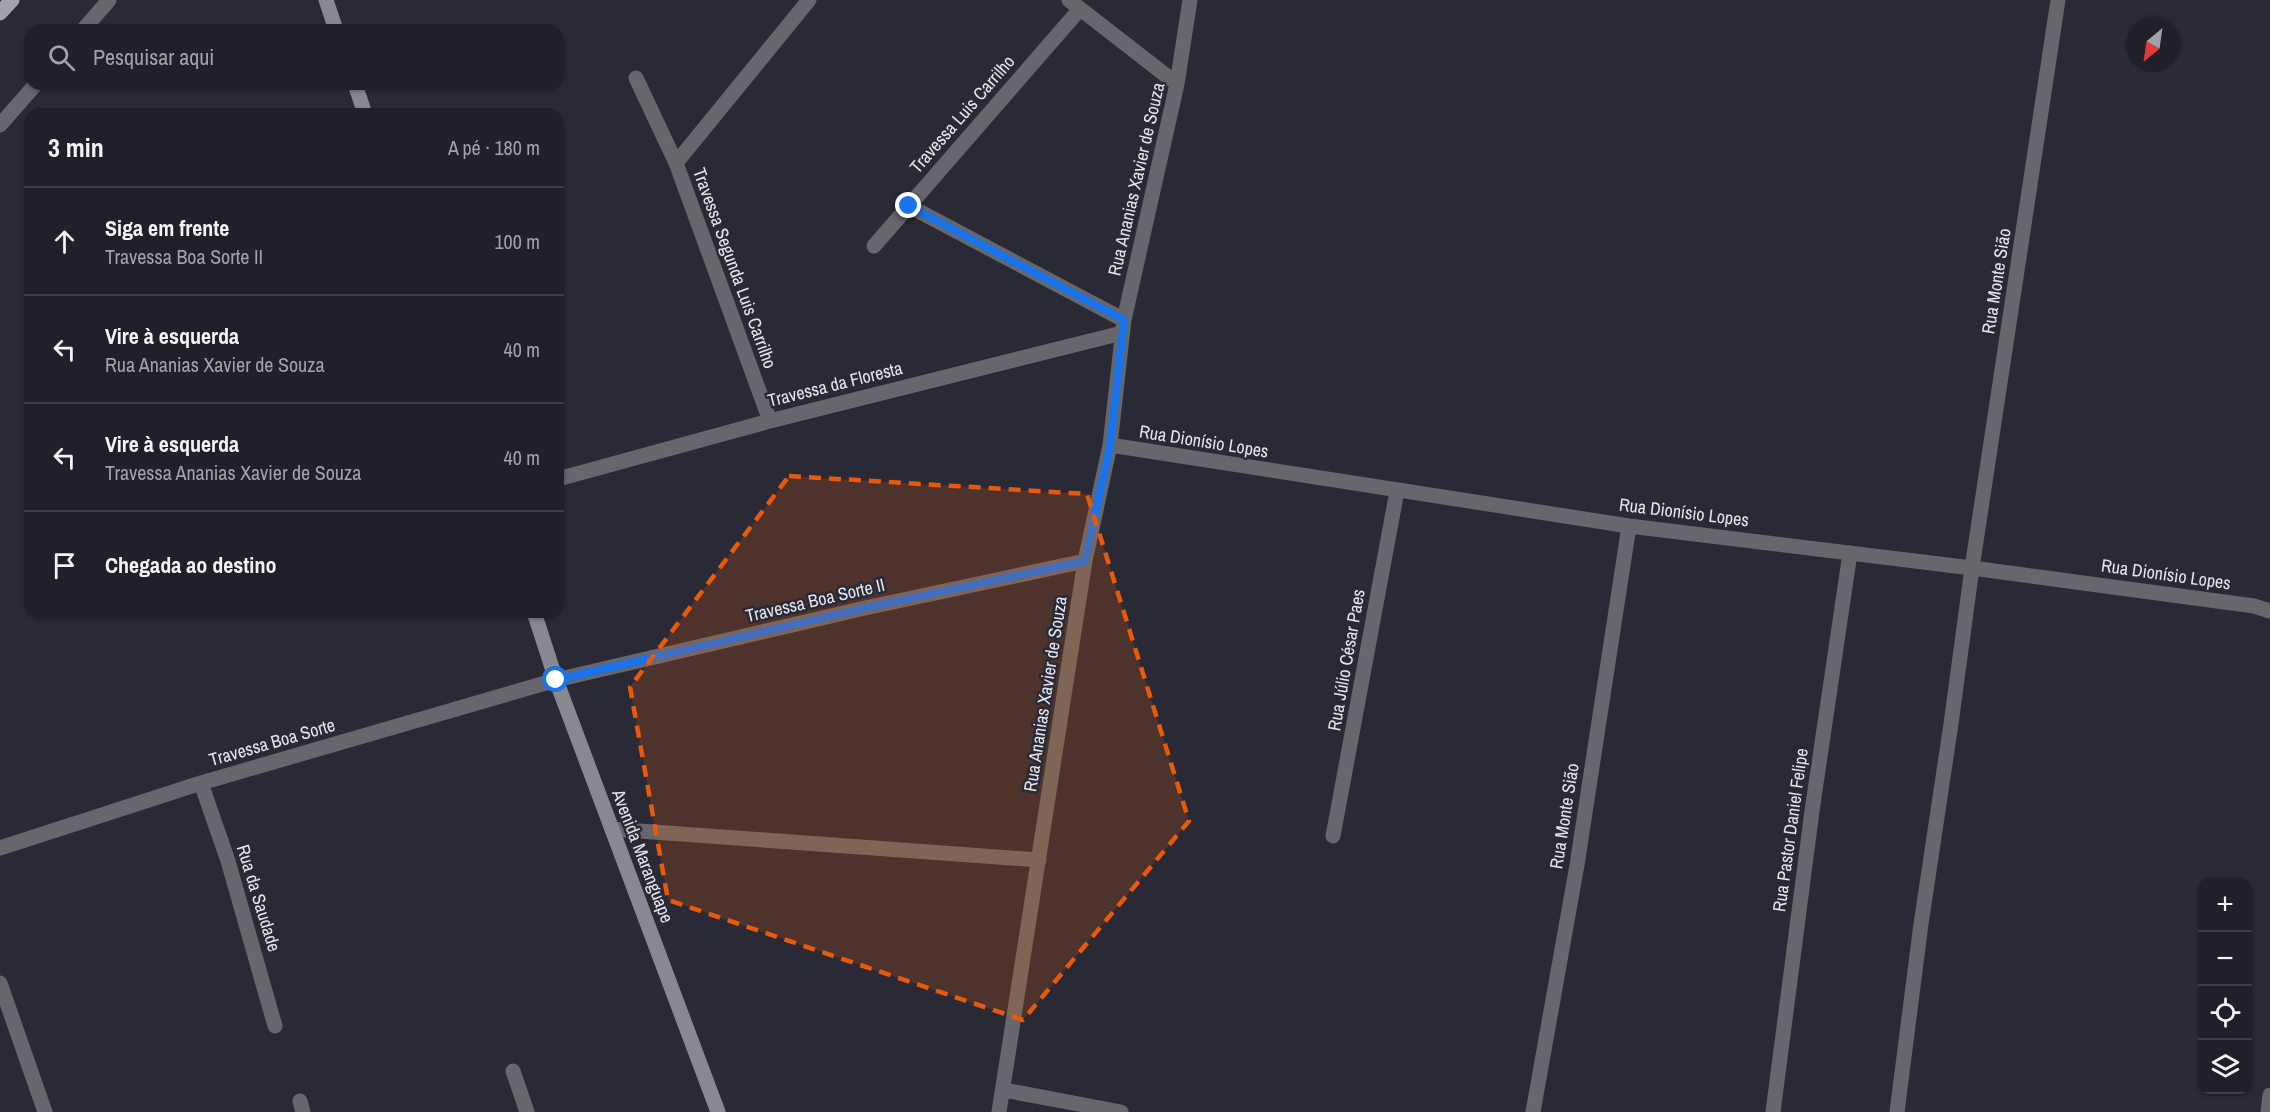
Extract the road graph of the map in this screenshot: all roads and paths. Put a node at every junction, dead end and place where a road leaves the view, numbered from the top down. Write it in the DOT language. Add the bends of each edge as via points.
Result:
graph roads {
  1 [pos="12,0"];
  2 [pos="109,0"];
  3 [pos="326,0"];
  4 [pos="809,0"];
  5 [pos="1190,0"];
  6 [pos="2058,0"];
  7 [pos="1075,4"];
  8 [pos="0,13"];
  9 [pos="88,24"];
  10 [pos="334,24"];
  11 [pos="636,78"];
  12 [pos="1177,84"];
  13 [pos="31,90"];
  14 [pos="357,90"];
  15 [pos="363,108"];
  16 [pos="0,125"];
  17 [pos="676,163"];
  18 [pos="909,206"];
  19 [pos="874,246"];
  20 [pos="1123,326"];
  21 [pos="770,421"];
  22 [pos="1110,446"];
  23 [pos="564,477"];
  24 [pos="1396,491"];
  25 [pos="1629,525"];
  26 [pos="1850,553"];
  27 [pos="1085,561"];
  28 [pos="1972,568"];
  29 [pos="2270,604"];
  30 [pos="2254,606"];
  31 [pos="2270,611"];
  32 [pos="536,618"];
  33 [pos="556,680"];
  34 [pos="201,783"];
  35 [pos="612,829"];
  36 [pos="1333,836"];
  37 [pos="0,848"];
  38 [pos="1039,860"];
  39 [pos="0,982"];
  40 [pos="274,1026"];
  41 [pos="513,1071"];
  42 [pos="1004,1090"];
  43 [pos="2270,1095"];
  44 [pos="45,1112"];
  45 [pos="527,1112"];
  46 [pos="718,1112"];
  47 [pos="999,1112"];
  48 [pos="1121,1112"];
  49 [pos="1533,1112"];
  50 [pos="1773,1112"];
  51 [pos="1897,1112"];
  52 [pos="2268,1112"];
  1 -- 8 [label="main road"];
  2 -- 9 [label="street"];
  3 -- 10 [label="main road"];
  4 -- 17 [label="street, Travessa Segunda Luis Carrilho"];
  5 -- 12 [label="street, Rua Ananias Xavier de Souza"];
  6 -- 28 [label="street, Rua Monte Sião"];
  7 -- 12 [label="street"];
  7 -- 18 [label="street, Travessa Luis Carrilho"];
  11 -- 17 [label="street, Travessa Segunda Luis Carrilho"];
  12 -- 20 [label="street, Rua Ananias Xavier de Souza"];
  13 -- 16 [label="street"];
  14 -- 15 [label="main road"];
  17 -- 21 [label="street, Travessa Segunda Luis Carrilho"];
  18 -- 19 [label="street, Travessa Luis Carrilho"];
  18 -- 20 [label="street"];
  20 -- 21 [label="street, Travessa da Floresta"];
  20 -- 22 [label="street, Rua Ananias Xavier de Souza"];
  21 -- 23 [label="street, Travessa da Floresta"];
  22 -- 24 [label="street, Rua Dionísio Lopes"];
  22 -- 27 [label="street, Rua Ananias Xavier de Souza"];
  24 -- 25 [label="street, Rua Dionísio Lopes"];
  24 -- 36 [label="street, Rua Júlio César Paes"];
  25 -- 26 [label="street, Rua Dionísio Lopes"];
  25 -- 49 [label="street, Rua Monte Sião" via="1577,865"];
  26 -- 28 [label="street, Rua Dionísio Lopes"];
  26 -- 50 [label="street, Rua Pastor Daniel Felipe"];
  27 -- 33 [label="street, Travessa Boa Sorte II"];
  27 -- 38 [label="street, Rua Ananias Xavier de Souza"];
  28 -- 30 [label="street, Rua Dionísio Lopes"];
  28 -- 51 [label="street, Rua Monte Sião"];
  29 -- 30 [label="street, Rua Dionísio Lopes"];
  30 -- 31 [label="street, Rua Dionísio Lopes"];
  32 -- 33 [label="main road, Avenida Maranguape"];
  33 -- 34 [label="street, Travessa Boa Sorte"];
  33 -- 35 [label="main road, Avenida Maranguape"];
  34 -- 37 [label="street, Travessa Boa Sorte"];
  34 -- 40 [label="street, Rua da Saudade" via="228,861"];
  35 -- 38 [label="street"];
  35 -- 46 [label="main road, Avenida Maranguape"];
  38 -- 42 [label="street, Rua Ananias Xavier de Souza"];
  39 -- 44 [label="street"];
  41 -- 45 [label="street"];
  42 -- 47 [label="street, Rua Ananias Xavier de Souza"];
  42 -- 48 [label="street"];
  43 -- 52 [label="street"];
}
